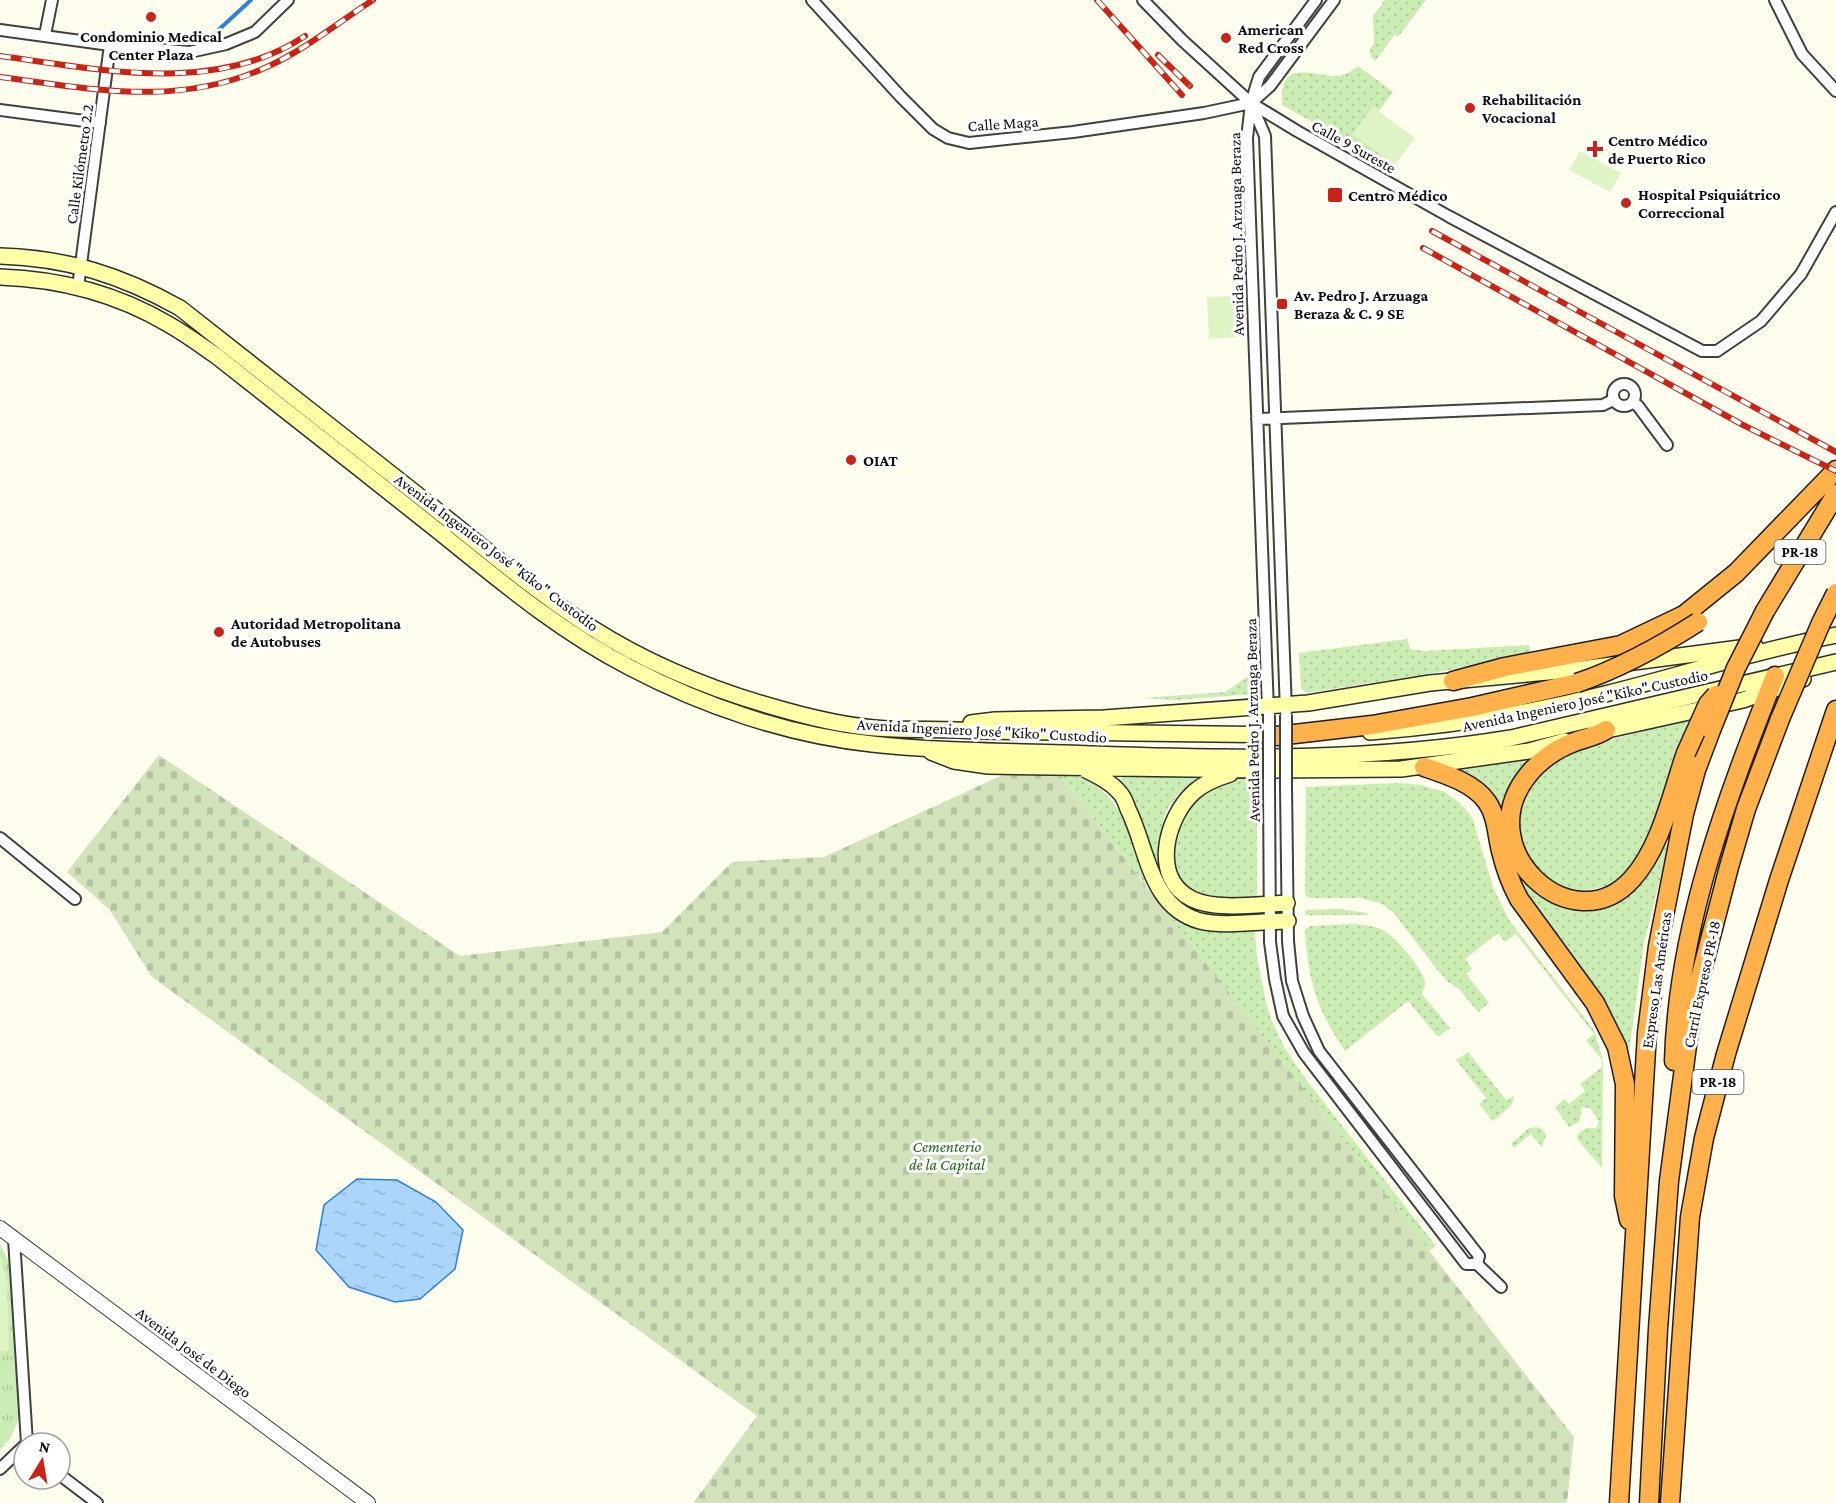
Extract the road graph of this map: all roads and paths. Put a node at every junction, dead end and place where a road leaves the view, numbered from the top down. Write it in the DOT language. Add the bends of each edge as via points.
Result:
graph roads {
  1 [pos="52,0"];
  2 [pos="288,0"];
  3 [pos="812,0"];
  4 [pos="1143,0"];
  5 [pos="1316,0"];
  6 [pos="1334,0"];
  7 [pos="1775,0"];
  8 [pos="0,30"];
  9 [pos="45,35"];
  10 [pos="110,45"];
  11 [pos="1836,91"];
  12 [pos="1251,103"];
  13 [pos="0,110"];
  14 [pos="100,123"];
  15 [pos="1836,212"];
  16 [pos="0,256"];
  17 [pos="81,266"];
  18 [pos="0,277"];
  19 [pos="78,287"];
  20 [pos="1613,400"];
  21 [pos="1633,402"];
  22 [pos="1276,418"];
  23 [pos="1257,419"];
  24 [pos="1667,445"];
  25 [pos="1833,481"];
  26 [pos="1836,593"];
  27 [pos="1836,635"];
  28 [pos="1794,643"];
  29 [pos="1836,663"];
  30 [pos="1732,675"];
  31 [pos="1453,681"];
  32 [pos="1772,684"];
  33 [pos="1268,710"];
  34 [pos="1286,710"];
  35 [pos="1835,713"];
  36 [pos="930,728"];
  37 [pos="1606,730"];
  38 [pos="1277,736"];
  39 [pos="920,747"];
  40 [pos="1077,767"];
  41 [pos="1424,767"];
  42 [pos="1260,770"];
  43 [pos="0,838"];
  44 [pos="75,899"];
  45 [pos="1287,903"];
  46 [pos="1270,904"];
  47 [pos="1270,921"];
  48 [pos="1288,921"];
  49 [pos="1674,1132"];
  50 [pos="0,1228"];
  51 [pos="14,1239"];
  52 [pos="1634,1239"];
  53 [pos="1477,1264"];
  54 [pos="1501,1287"];
  55 [pos="25,1431"];
  56 [pos="12,1457"];
  57 [pos="0,1469"];
  58 [pos="72,1484"];
  59 [pos="97,1503"];
  60 [pos="368,1503"];
  61 [pos="1619,1503"];
  62 [pos="1648,1503"];
  63 [pos="1671,1503"];
  1 -- 9 [label="street"];
  2 -- 10 [label="street" via="255,32 226,44 190,52"];
  3 -- 12 [label="street, Calle Maga" via="933,129 969,143 1073,132"];
  4 -- 12 [label="street, Calle 9 Sureste"];
  5 -- 12 [label="street, Avenida Pedro J. Arzuaga Beraza" via="1259,77"];
  6 -- 12 [label="street" via="1270,86"];
  7 -- 11 [label="street" via="1802,54"];
  8 -- 9 [label="street"];
  9 -- 10 [label="street"];
  10 -- 14 [label="street, Calle Kilómetro 2.2"];
  12 -- 15 [label="street, Calle 9 Sureste" via="1450,217 1702,351 1717,351 1761,321 1801,274"];
  12 -- 22 [label="street, Avenida Pedro J. Arzuaga Beraza" via="1265,136"];
  12 -- 23 [label="street, Avenida Pedro J. Arzuaga Beraza" via="1247,138"];
  13 -- 14 [label="street"];
  14 -- 17 [label="street, Calle Kilómetro 2.2"];
  16 -- 17 [label="main road"];
  17 -- 19 [label="street, Calle Kilómetro 2.2"];
  17 -- 36 [label="main road, Avenida Ingeniero José \"Kiko\" Custodio" via="128,282 180,308 499,559 592,628 625,646 699,682 785,711 865,727"];
  18 -- 19 [label="main road, Avenida Ingeniero José \"Kiko\" Custodio"];
  19 -- 39 [label="main road, Avenida Ingeniero José \"Kiko\" Custodio" via="139,309 215,355 521,596 591,646 627,666 699,699 766,722 871,744"];
  20 -- 21 [label="street" via="1622,407"];
  20 -- 21 [label="street" via="1614,390 1625,384 1635,392"];
  20 -- 22 [label="street" via="1603,405"];
  21 -- 24 [label="street"];
  22 -- 23 [label="street"];
  22 -- 34 [label="street, Avenida Pedro J. Arzuaga Beraza"];
  23 -- 33 [label="street, Avenida Pedro J. Arzuaga Beraza"];
  25 -- 30 [label="highway, Expreso Las Américas / PR-18, bridge"];
  25 -- 31 [label="highway" via="1736,573 1675,619 1621,645"];
  25 -- 38 [label="highway, bridge" via="1756,567 1698,622 1655,650 1577,683 1472,707"];
  26 -- 49 [label="highway, Carril Expreso PR-18, bridge" via="1780,719 1746,809 1714,920 1688,1038"];
  27 -- 28 [label="main road, Avenida Ingeniero José \"Kiko\" Custodio"];
  28 -- 31 [label="main road"];
  28 -- 38 [label="main road, Avenida Ingeniero José \"Kiko\" Custodio" via="1530,711 1436,727"];
  29 -- 32 [label="main road, Avenida Ingeniero José \"Kiko\" Custodio"];
  30 -- 37 [label="highway, bridge" via="1708,704 1686,753 1654,846 1634,876 1604,897 1570,898 1545,888 1528,873 1511,838 1510,819 1527,776 1540,762 1558,749"];
  30 -- 52 [label="highway, Expreso Las Américas / PR-18, bridge" via="1696,770 1658,946 1647,1033"];
  31 -- 34 [label="main road" via="1318,701"];
  32 -- 37 [label="main road" via="1743,700"];
  32 -- 39 [label="main road, Avenida Ingeniero José \"Kiko\" Custodio" via="1511,738 1413,751 1333,756 1170,756"];
  32 -- 49 [label="highway" via="1723,812 1691,926 1676,1025"];
  33 -- 34 [label="main road"];
  33 -- 36 [label="main road" via="995,720"];
  33 -- 46 [label="street, Avenida Pedro J. Arzuaga Beraza, bridge"];
  34 -- 45 [label="street, Avenida Pedro J. Arzuaga Beraza, bridge"];
  35 -- 63 [label="highway, PR-18" via="1779,880 1704,1138 1690,1217"];
  36 -- 38 [label="main road, Avenida Ingeniero José \"Kiko\" Custodio"];
  37 -- 41 [label="main road" via="1530,751"];
  39 -- 40 [label="main road" via="954,762"];
  40 -- 42 [label="main road"];
  40 -- 47 [label="main road" via="1104,778 1120,793 1155,882 1179,912 1202,921"];
  41 -- 42 [label="main road"];
  41 -- 52 [label="highway" via="1460,781 1486,800 1510,882 1519,899 1595,1004 1617,1047 1625,1084 1624,1196"];
  42 -- 46 [label="main road" via="1213,779 1194,792 1179,808 1170,829 1166,860 1172,882 1201,903"];
  43 -- 44 [label="street"];
  45 -- 46 [label="main road"];
  45 -- 48 [label="street, Avenida Pedro J. Arzuaga Beraza"];
  46 -- 47 [label="street, Avenida Pedro J. Arzuaga Beraza"];
  47 -- 48 [label="main road"];
  47 -- 53 [label="street, Avenida Pedro J. Arzuaga Beraza" via="1283,1016 1304,1053 1466,1264"];
  48 -- 53 [label="street, Avenida Pedro J. Arzuaga Beraza" via="1292,981 1319,1051 1479,1256"];
  49 -- 62 [label="highway, Carril Expreso PR-18"];
  50 -- 51 [label="street, Avenida José de Diego"];
  51 -- 55 [label="street"];
  51 -- 60 [label="street, Avenida José de Diego"];
  52 -- 61 [label="highway, Expreso Las Américas / PR-18"];
  53 -- 54 [label="street, Avenida Pedro J. Arzuaga Beraza"];
  56 -- 57 [label="street"];
  58 -- 59 [label="street"];
}
